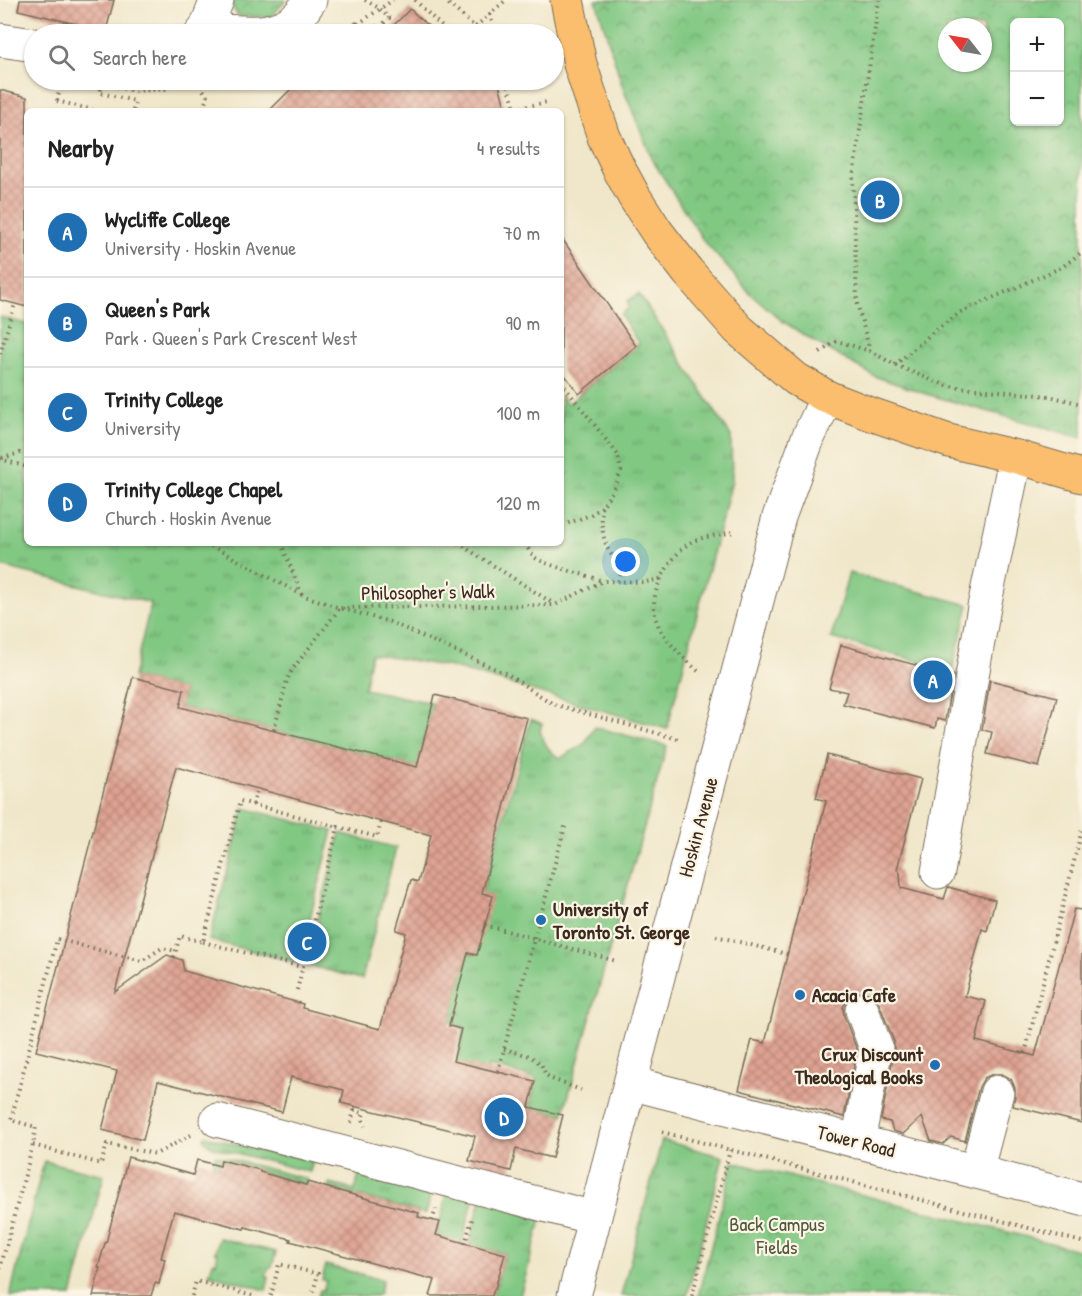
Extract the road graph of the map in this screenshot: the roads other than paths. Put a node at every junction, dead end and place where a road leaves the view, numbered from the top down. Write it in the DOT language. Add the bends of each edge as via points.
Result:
graph roads {
  1 [pos="217,0"];
  2 [pos="310,0"];
  3 [pos="567,0"];
  4 [pos="206,24"];
  5 [pos="286,24"];
  6 [pos="0,40"];
  7 [pos="24,44"];
  8 [pos="827,397"];
  9 [pos="1017,457"];
  10 [pos="1082,476"];
  11 [pos="938,872"];
  12 [pos="862,1010"];
  13 [pos="630,1083"];
  14 [pos="997,1092"];
  15 [pos="217,1120"];
  16 [pos="858,1142"];
  17 [pos="976,1172"];
  18 [pos="1082,1199"];
  19 [pos="594,1218"];
  20 [pos="574,1296"];
  1 -- 4 [label="street"];
  2 -- 5 [label="street"];
  3 -- 8 [label="main road" via="580,64 604,137 657,232 738,329 796,379"];
  6 -- 7 [label="street"];
  8 -- 9 [label="main road" via="949,441"];
  8 -- 13 [label="street, Hoskin Avenue" via="779,517"];
  9 -- 10 [label="main road"];
  9 -- 11 [label="street" via="984,608"];
  12 -- 16 [label="street" via="876,1048"];
  13 -- 16 [label="street, Tower Road"];
  13 -- 19 [label="street, Hoskin Avenue"];
  14 -- 17 [label="street"];
  15 -- 19 [label="street"];
  16 -- 17 [label="street, Tower Road"];
  17 -- 18 [label="street, Tower Road"];
  19 -- 20 [label="street, Hoskin Avenue"];
}
